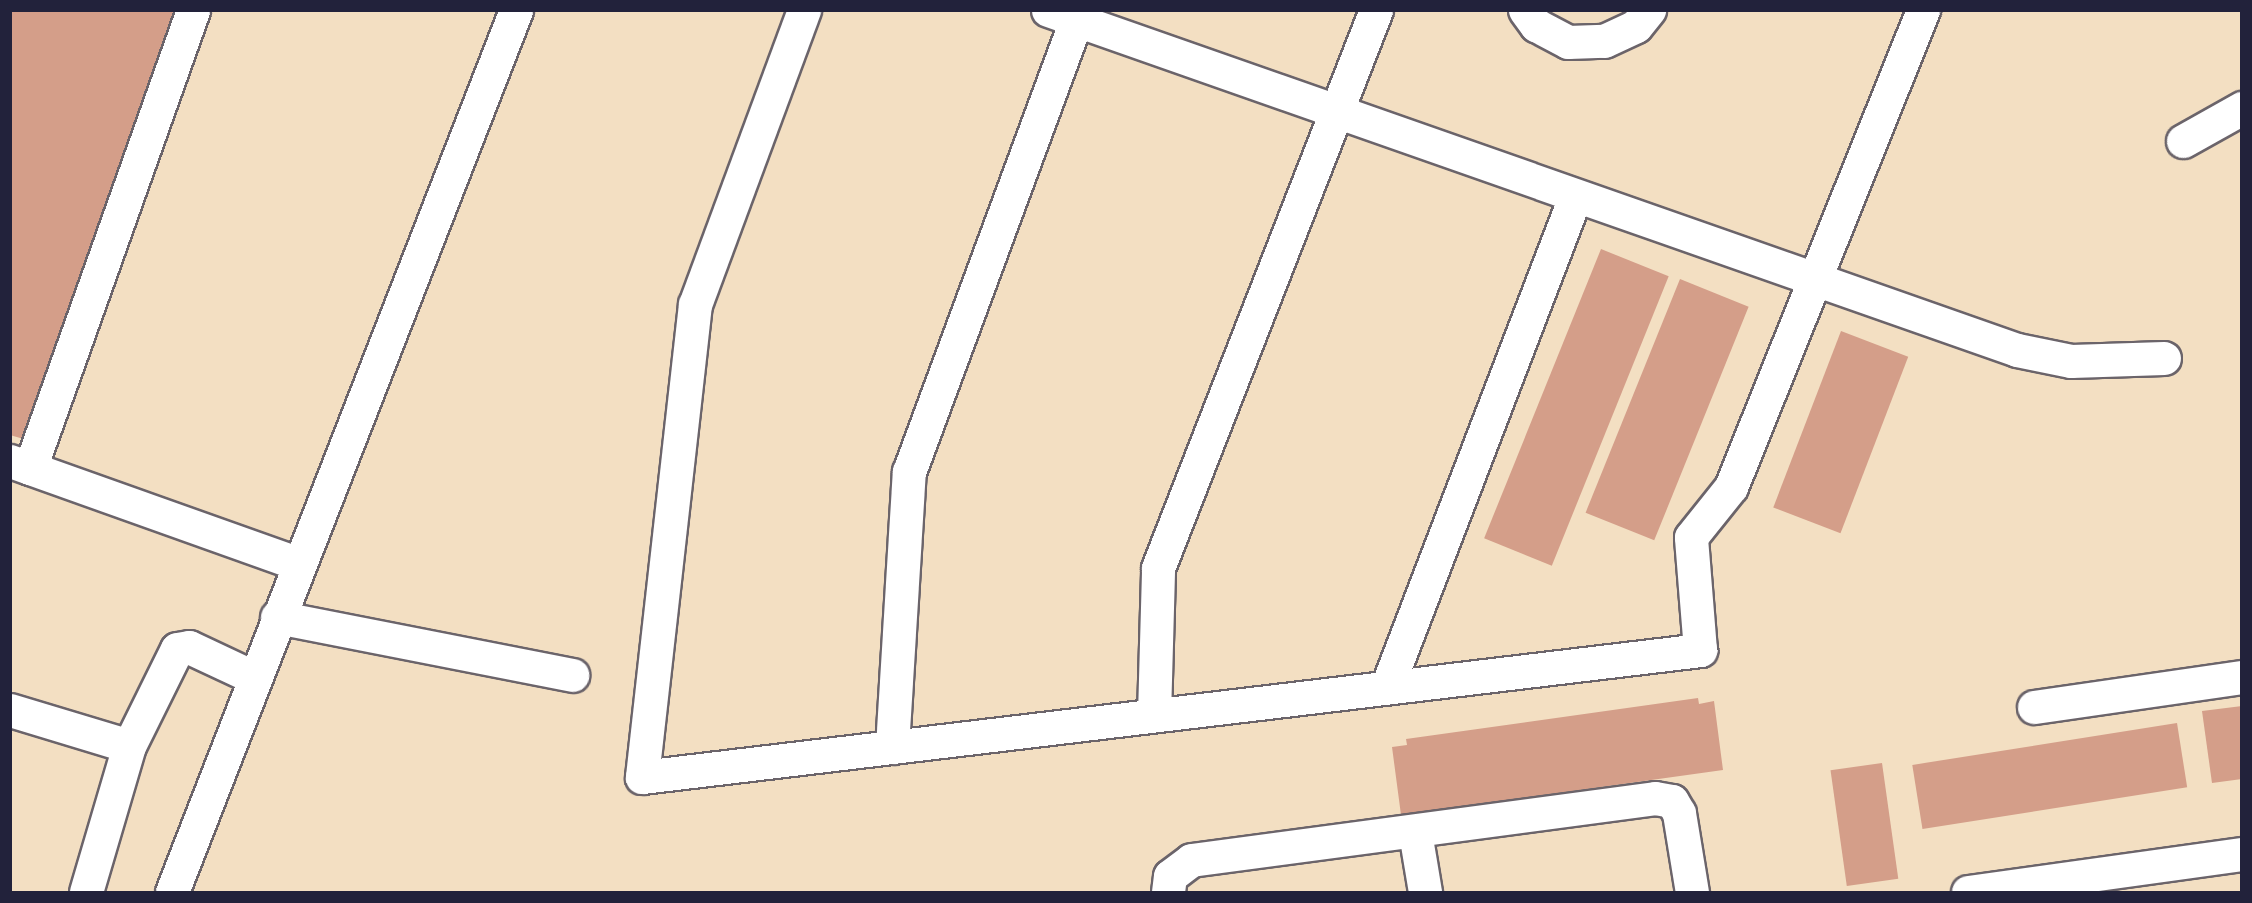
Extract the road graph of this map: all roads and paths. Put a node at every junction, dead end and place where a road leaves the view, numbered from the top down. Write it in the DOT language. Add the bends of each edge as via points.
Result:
graph roads {
  1 [pos="193,10"];
  2 [pos="516,10"];
  3 [pos="804,10"];
  4 [pos="1376,10"];
  5 [pos="1525,10"];
  6 [pos="1649,10"];
  7 [pos="1923,10"];
  8 [pos="1068,14"];
  9 [pos="2241,108"];
  10 [pos="1337,112"];
  11 [pos="2183,141"];
  12 [pos="1575,196"];
  13 [pos="1816,282"];
  14 [pos="2164,358"];
  15 [pos="20,465"];
  16 [pos="297,563"];
  17 [pos="277,616"];
  18 [pos="572,675"];
  19 [pos="253,677"];
  20 [pos="2241,677"];
  21 [pos="1388,687"];
  22 [pos="2034,707"];
  23 [pos="10,710"];
  24 [pos="1154,715"];
  25 [pos="129,746"];
  26 [pos="892,747"];
  27 [pos="1415,832"];
  28 [pos="2241,854"];
  29 [pos="86,892"];
  30 [pos="172,892"];
  31 [pos="1168,892"];
  32 [pos="1425,892"];
  33 [pos="1692,892"];
  34 [pos="1968,892"];
  1 -- 15 [label="street"];
  2 -- 16 [label="street"];
  3 -- 26 [label="street" via="695,304 642,777"];
  4 -- 10 [label="street"];
  5 -- 6 [label="street" via="1536,25 1568,42 1604,41 1636,26"];
  7 -- 13 [label="street"];
  8 -- 10 [label="street"];
  8 -- 26 [label="street" via="909,472"];
  9 -- 11 [label="street"];
  10 -- 12 [label="street"];
  10 -- 24 [label="street" via="1158,568"];
  12 -- 13 [label="street"];
  12 -- 21 [label="street"];
  13 -- 14 [label="street" via="2017,350 2071,361"];
  13 -- 21 [label="street" via="1731,487 1691,537 1700,650"];
  15 -- 16 [label="street"];
  16 -- 17 [label="street"];
  17 -- 18 [label="street"];
  17 -- 19 [label="street"];
  19 -- 25 [label="street" via="189,647 177,649"];
  19 -- 30 [label="street"];
  20 -- 22 [label="street"];
  21 -- 24 [label="street"];
  23 -- 25 [label="street"];
  24 -- 26 [label="street"];
  25 -- 29 [label="street"];
  27 -- 31 [label="street" via="1191,860 1170,876"];
  27 -- 32 [label="street"];
  27 -- 33 [label="street" via="1665,798 1679,813"];
  28 -- 34 [label="street"];
}
